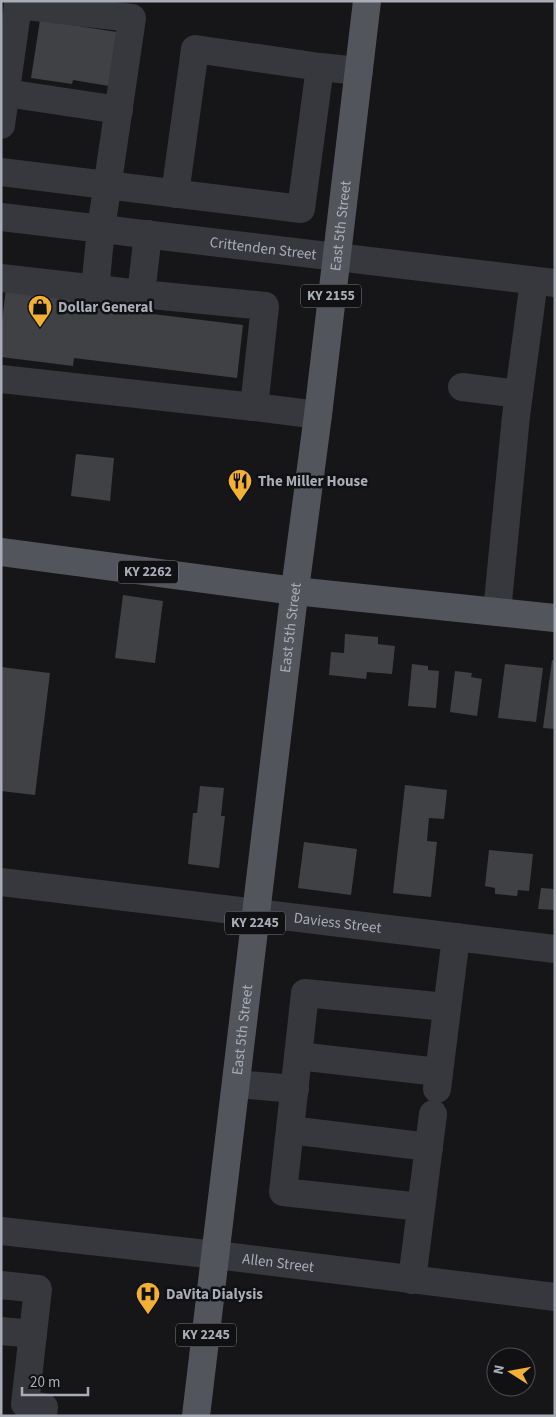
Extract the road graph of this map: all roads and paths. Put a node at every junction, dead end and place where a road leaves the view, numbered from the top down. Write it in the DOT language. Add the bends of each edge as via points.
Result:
graph roads {
  1 [pos="367,1"];
  2 [pos="10,5"];
  3 [pos="320,67"];
  4 [pos="359,72"];
  5 [pos="6,93"];
  6 [pos="119,110"];
  7 [pos="1,125"];
  8 [pos="1,172"];
  9 [pos="108,186"];
  10 [pos="175,194"];
  11 [pos="1,218"];
  12 [pos="102,229"];
  13 [pos="148,234"];
  14 [pos="336,257"];
  15 [pos="1,278"];
  16 [pos="544,282"];
  17 [pos="96,289"];
  18 [pos="141,294"];
  19 [pos="1,379"];
  20 [pos="462,387"];
  21 [pos="519,394"];
  22 [pos="254,407"];
  23 [pos="318,415"];
  24 [pos="1,552"];
  25 [pos="295,591"];
  26 [pos="497,612"];
  27 [pos="555,618"];
  28 [pos="1,882"];
  29 [pos="256,914"];
  30 [pos="456,937"];
  31 [pos="555,949"];
  32 [pos="446,1006"];
  33 [pos="298,1056"];
  34 [pos="236,1084"];
  35 [pos="295,1089"];
  36 [pos="436,1092"];
  37 [pos="290,1130"];
  38 [pos="429,1147"];
  39 [pos="421,1207"];
  40 [pos="1,1231"];
  41 [pos="216,1255"];
  42 [pos="412,1280"];
  43 [pos="1,1285"];
  44 [pos="555,1297"];
  45 [pos="1,1331"];
  46 [pos="32,1334"];
  47 [pos="43,1416"];
  48 [pos="196,1416"];
  1 -- 4 [label="main road, East 5th Street / KY 2155"];
  2 -- 5 [label="street"];
  2 -- 6 [label="street" via="132,18"];
  3 -- 4 [label="street"];
  3 -- 10 [label="street" via="301,209"];
  3 -- 10 [label="street" via="195,49"];
  4 -- 14 [label="main road, East 5th Street / KY 2155"];
  5 -- 6 [label="street"];
  5 -- 7 [label="street"];
  6 -- 9 [label="street"];
  8 -- 9 [label="street"];
  9 -- 10 [label="street"];
  9 -- 12 [label="street"];
  11 -- 12 [label="street, Crittenden Street"];
  12 -- 13 [label="street, Crittenden Street"];
  12 -- 17 [label="street"];
  13 -- 14 [label="street, Crittenden Street"];
  13 -- 18 [label="street"];
  14 -- 16 [label="street, Crittenden Street"];
  14 -- 23 [label="main road, East 5th Street / KY 2155"];
  15 -- 17 [label="street"];
  16 -- 21 [label="street"];
  17 -- 18 [label="street"];
  18 -- 22 [label="street" via="265,306"];
  19 -- 22 [label="street"];
  20 -- 21 [label="street"];
  21 -- 26 [label="street"];
  22 -- 23 [label="street"];
  23 -- 25 [label="main road, East 5th Street / KY 2155"];
  24 -- 25 [label="main road, KY 2262"];
  25 -- 26 [label="main road, KY 2262"];
  25 -- 29 [label="main road, East 5th Street / KY 2245"];
  26 -- 27 [label="main road, KY 2262"];
  28 -- 29 [label="street, Daviess Street"];
  29 -- 30 [label="street, Daviess Street"];
  29 -- 34 [label="main road, East 5th Street / KY 2245"];
  30 -- 31 [label="street, Daviess Street"];
  30 -- 32 [label="street"];
  32 -- 33 [label="street" via="305,993"];
  32 -- 36 [label="street"];
  33 -- 35 [label="street"];
  33 -- 36 [label="street"];
  34 -- 35 [label="street"];
  34 -- 41 [label="main road, East 5th Street / KY 2245"];
  35 -- 37 [label="street"];
  36 -- 38 [label="street"];
  37 -- 38 [label="street"];
  37 -- 39 [label="street" via="283,1192"];
  38 -- 39 [label="street"];
  39 -- 42 [label="street"];
  40 -- 41 [label="street, Allen Street"];
  41 -- 42 [label="street, Allen Street"];
  41 -- 48 [label="main road, KY 2245"];
  42 -- 44 [label="street, Allen Street"];
  43 -- 46 [label="street" via="38,1289"];
  45 -- 46 [label="street"];
  46 -- 47 [label="street" via="25,1404 44,1407"];
}
